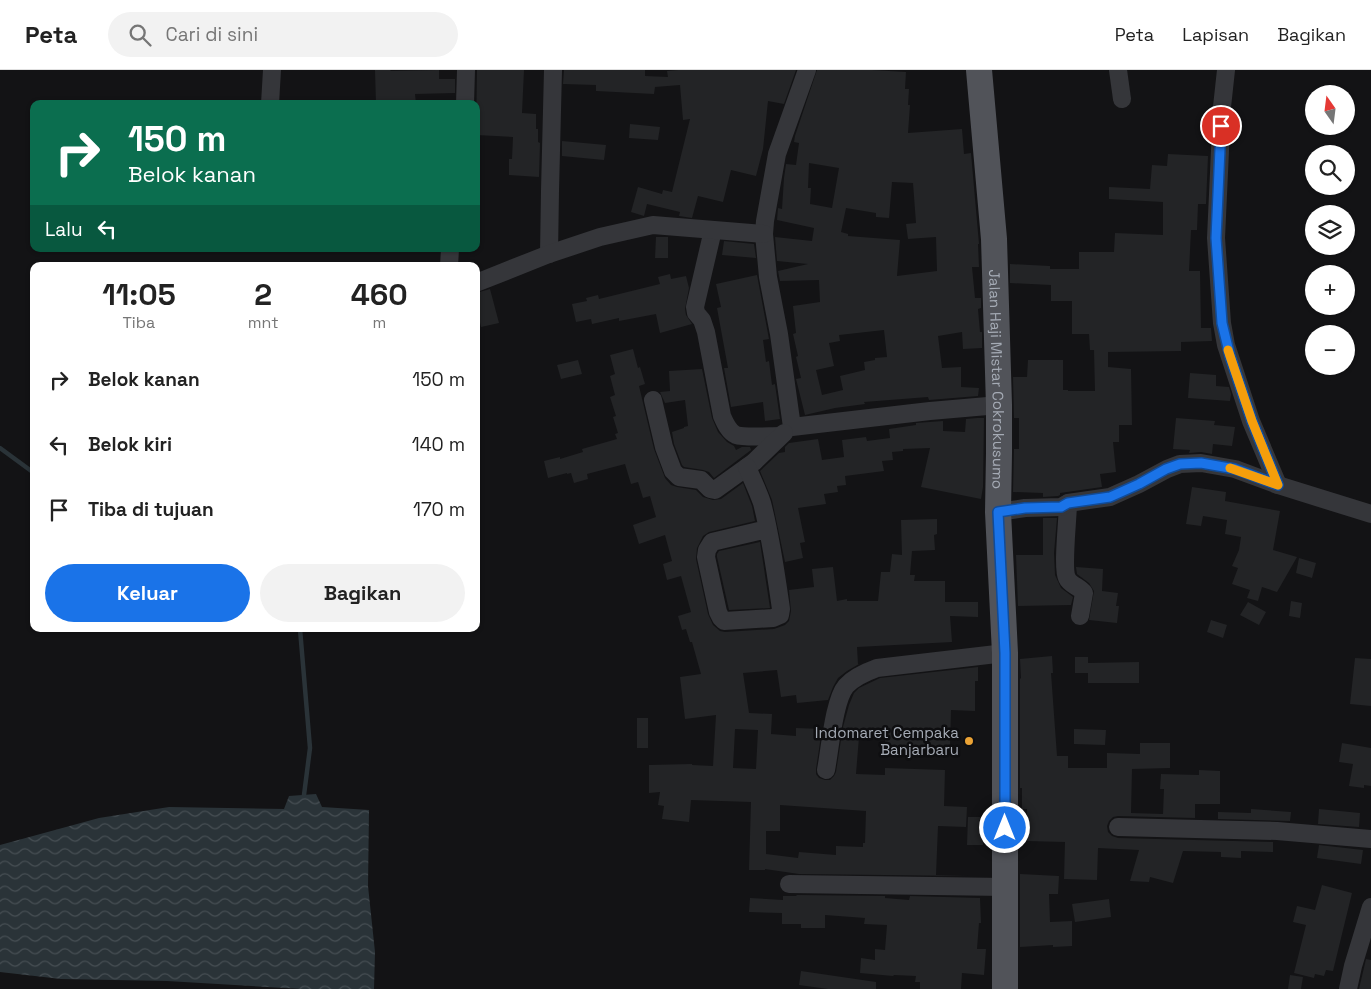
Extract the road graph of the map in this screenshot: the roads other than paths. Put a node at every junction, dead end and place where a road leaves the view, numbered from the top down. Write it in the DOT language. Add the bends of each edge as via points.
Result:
graph roads {
  1 [pos="272,70"];
  2 [pos="466,70"];
  3 [pos="553,70"];
  4 [pos="807,70"];
  5 [pos="979,70"];
  6 [pos="1118,70"];
  7 [pos="1226,70"];
  8 [pos="1122,99"];
  9 [pos="270,100"];
  10 [pos="465,100"];
  11 [pos="713,230"];
  12 [pos="764,234"];
  13 [pos="550,254"];
  14 [pos="480,281"];
  15 [pos="653,400"];
  16 [pos="999,405"];
  17 [pos="786,432"];
  18 [pos="747,468"];
  19 [pos="1278,485"];
  20 [pos="1068,503"];
  21 [pos="998,512"];
  22 [pos="1371,514"];
  23 [pos="768,529"];
  24 [pos="1080,616"];
  25 [pos="1005,653"];
  26 [pos="826,770"];
  27 [pos="1118,827"];
  28 [pos="1371,839"];
  29 [pos="789,884"];
  30 [pos="1005,887"];
  31 [pos="1371,909"];
  32 [pos="1005,989"];
  33 [pos="1348,989"];
  1 -- 9 [label="street"];
  2 -- 10 [label="street"];
  3 -- 13 [label="street"];
  4 -- 12 [label="street" via="778,154"];
  5 -- 16 [label="main road, Jalan Haji Mistar Cokrokusumo" via="994,239"];
  6 -- 8 [label="street"];
  7 -- 19 [label="street" via="1216,238 1222,323 1252,421"];
  11 -- 12 [label="street"];
  11 -- 13 [label="street" via="653,225 600,237"];
  11 -- 17 [label="street" via="695,306 706,332 725,423 736,435"];
  12 -- 17 [label="street" via="779,334"];
  13 -- 14 [label="street"];
  15 -- 18 [label="street" via="664,447 676,475 701,480 707,488 715,490"];
  16 -- 17 [label="street" via="930,411"];
  16 -- 21 [label="main road, Jalan Haji Mistar Cokrokusumo"];
  17 -- 18 [label="street"];
  18 -- 23 [label="street" via="762,502"];
  19 -- 20 [label="street" via="1235,469 1201,463 1180,464 1110,497"];
  19 -- 22 [label="street"];
  20 -- 21 [label="street" via="1061,507"];
  20 -- 24 [label="street" via="1065,570 1069,582 1084,593"];
  21 -- 25 [label="main road, Jalan Haji Mistar Cokrokusumo"];
  23 -- 23 [label="street" via="712,542 707,550 718,612 724,621 780,615"];
  25 -- 26 [label="street" via="877,668 861,674 846,686 838,701"];
  25 -- 30 [label="main road, Jalan Haji Mistar Cokrokusumo"];
  27 -- 28 [label="street" via="1277,831"];
  29 -- 30 [label="street"];
  30 -- 32 [label="main road, Jalan Haji Mistar Cokrokusumo"];
  31 -- 33 [label="street"];
}
